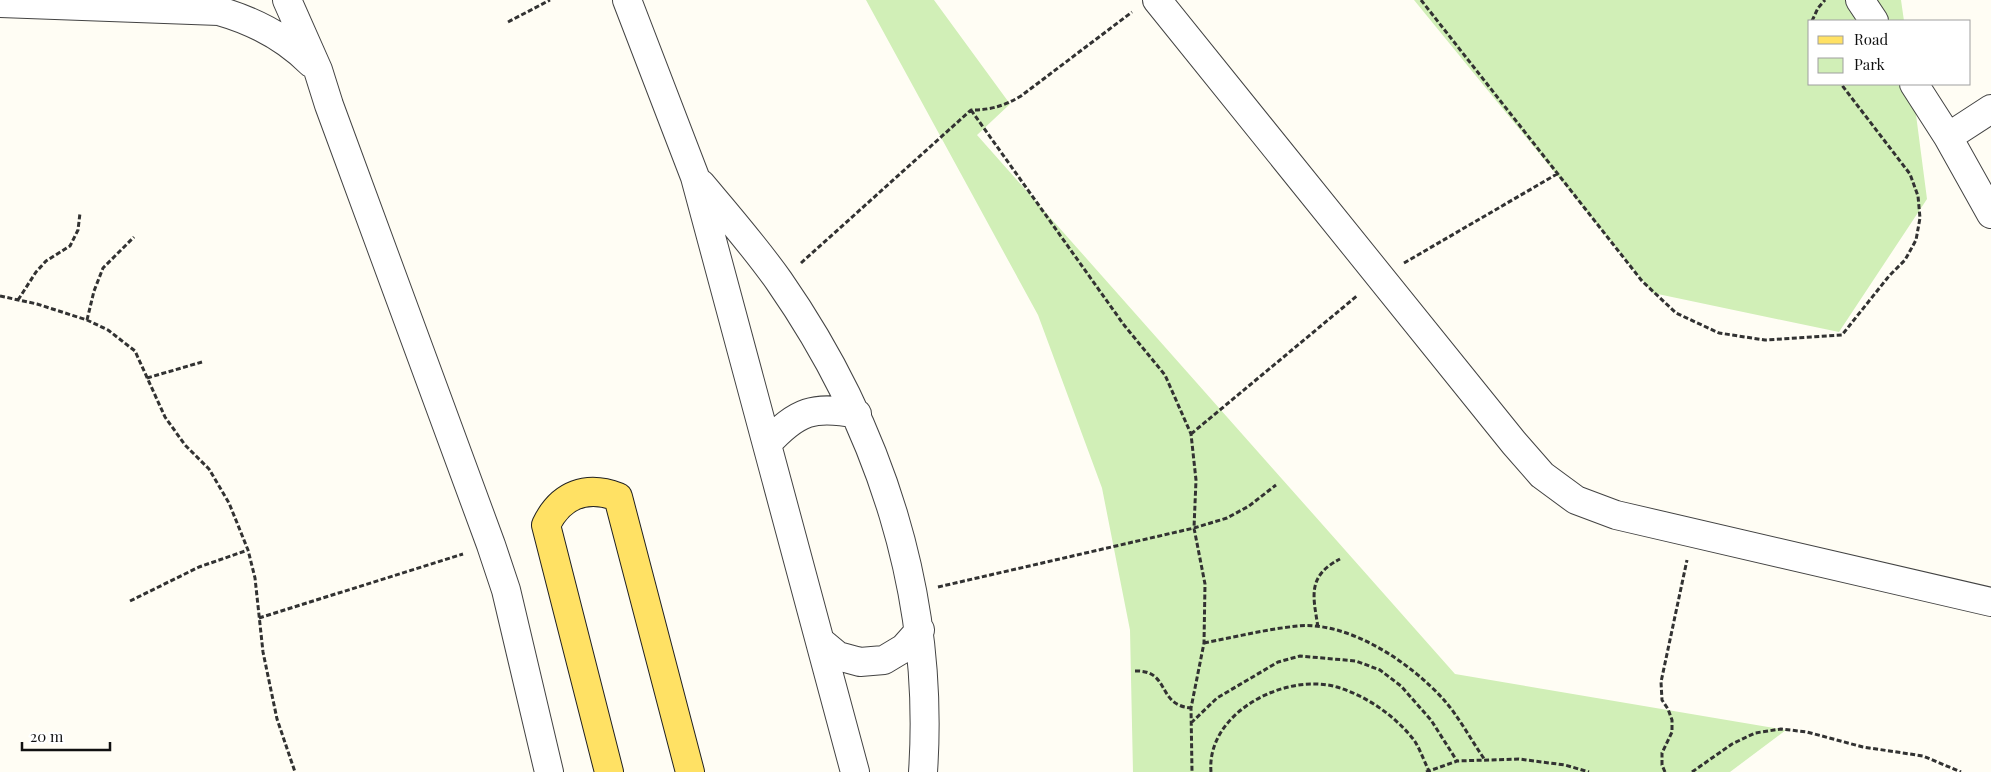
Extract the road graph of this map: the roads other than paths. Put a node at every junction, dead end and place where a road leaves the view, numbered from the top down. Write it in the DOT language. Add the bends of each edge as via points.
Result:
graph roads {
  1 [pos="251,0"];
  2 [pos="287,0"];
  3 [pos="627,0"];
  4 [pos="1157,0"];
  5 [pos="1860,0"];
  6 [pos="0,3"];
  7 [pos="67,3"];
  8 [pos="216,5"];
  9 [pos="1873,20"];
  10 [pos="318,70"];
  11 [pos="1915,85"];
  12 [pos="1991,109"];
  13 [pos="1948,138"];
  14 [pos="695,178"];
  15 [pos="1991,214"];
  16 [pos="857,414"];
  17 [pos="767,444"];
  18 [pos="1991,602"];
  19 [pos="920,630"];
  20 [pos="820,641"];
  21 [pos="549,772"];
  22 [pos="609,772"];
  23 [pos="690,772"];
  24 [pos="855,772"];
  25 [pos="923,772"];
  1 -- 8 [label="street"];
  2 -- 10 [label="street"];
  3 -- 14 [label="street"];
  4 -- 18 [label="street" via="1514,443 1542,474 1576,500 1616,515"];
  5 -- 9 [label="street"];
  6 -- 7 [label="street"];
  7 -- 8 [label="street"];
  8 -- 10 [label="street" via="284,39"];
  10 -- 21 [label="street" via="506,590"];
  11 -- 13 [label="street"];
  12 -- 13 [label="street"];
  13 -- 15 [label="street"];
  14 -- 16 [label="street" via="780,282 811,330"];
  14 -- 17 [label="street"];
  16 -- 17 [label="street" via="832,409 807,413 784,425"];
  16 -- 19 [label="street" via="884,484 905,556"];
  17 -- 20 [label="street"];
  19 -- 20 [label="street" via="904,648 884,660 860,662 838,656"];
  19 -- 25 [label="street" via="926,732"];
  20 -- 24 [label="street"];
  22 -- 23 [label="main road" via="546,525 552,513 565,501 595,491 618,497"];
}
